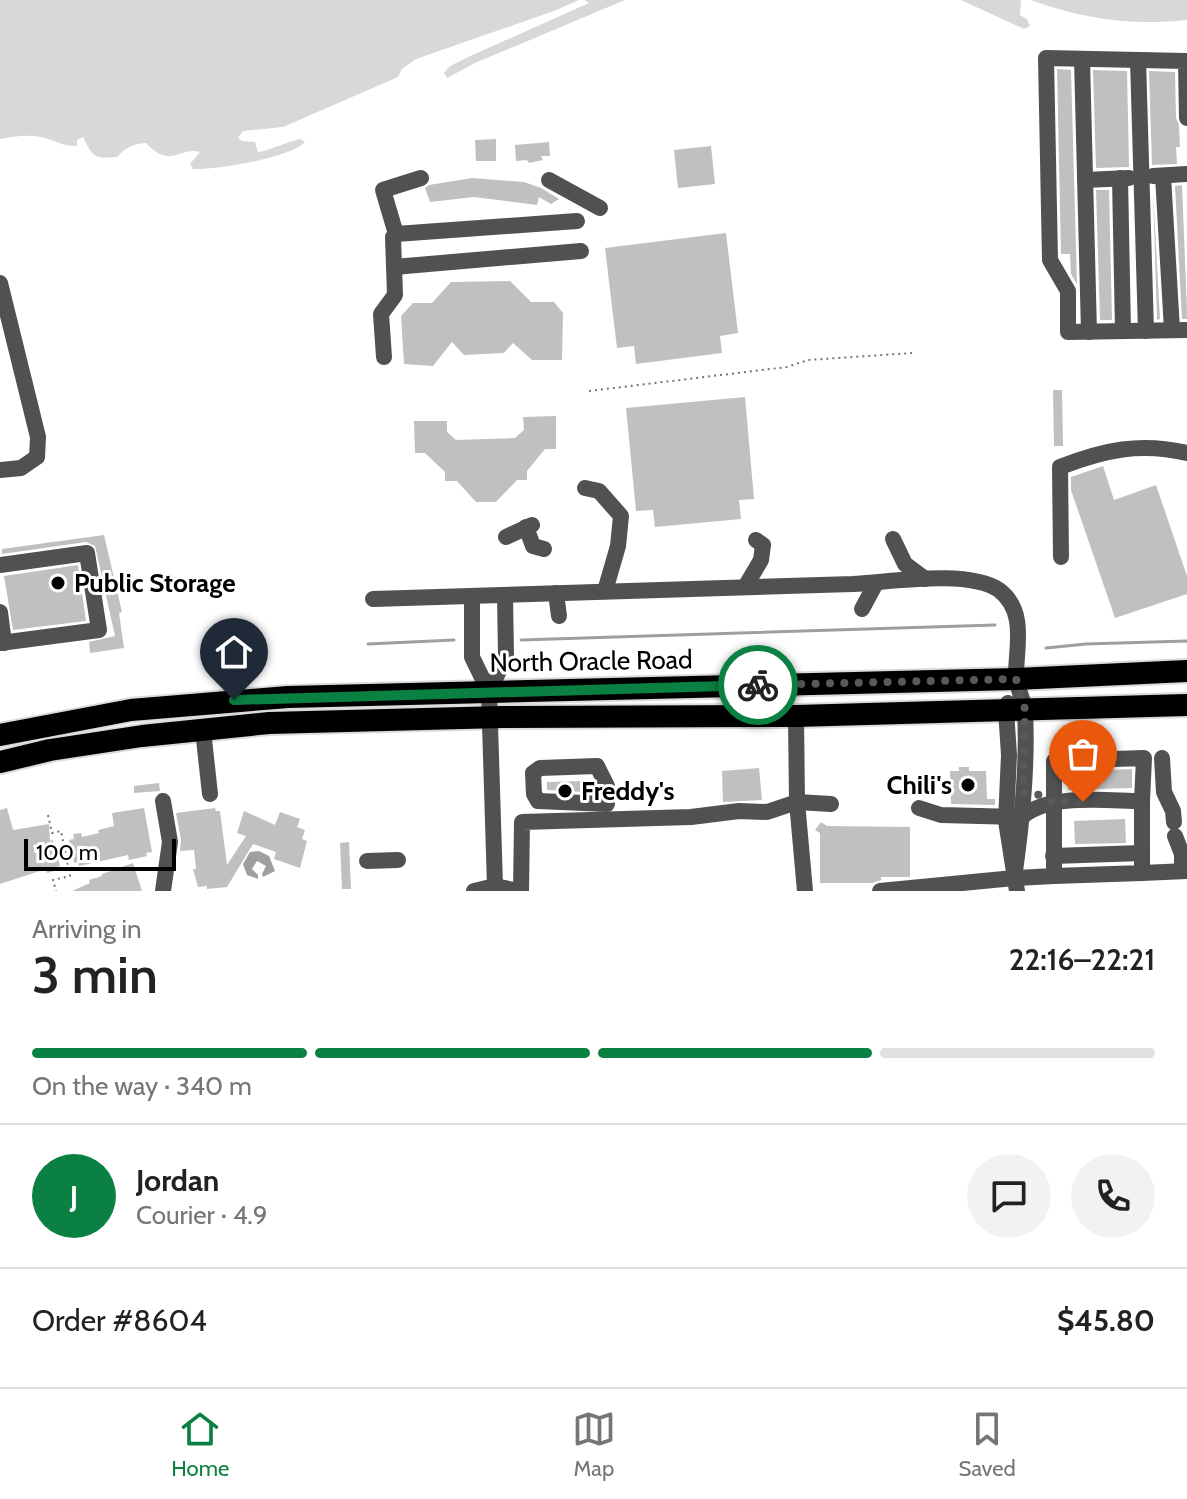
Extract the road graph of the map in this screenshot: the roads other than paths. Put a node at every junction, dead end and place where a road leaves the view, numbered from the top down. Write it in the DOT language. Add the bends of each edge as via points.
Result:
graph roads {
  1 [pos="1082,59"];
  2 [pos="1138,60"];
  3 [pos="1187,118"];
  4 [pos="1187,174"];
  5 [pos="1163,176"];
  6 [pos="1142,177"];
  7 [pos="421,178"];
  8 [pos="1120,178"];
  9 [pos="549,180"];
  10 [pos="1085,180"];
  11 [pos="600,208"];
  12 [pos="577,221"];
  13 [pos="396,234"];
  14 [pos="581,251"];
  15 [pos="394,267"];
  16 [pos="0,283"];
  17 [pos="1180,330"];
  18 [pos="1123,331"];
  19 [pos="1146,331"];
  20 [pos="1089,332"];
  21 [pos="8,347"];
  22 [pos="384,357"];
  23 [pos="1187,453"];
  24 [pos="0,470"];
  25 [pos="585,488"];
  26 [pos="506,537"];
  27 [pos="893,539"];
  28 [pos="756,540"];
  29 [pos="544,549"];
  30 [pos="1061,557"];
  31 [pos="0,565"];
  32 [pos="925,579"];
  33 [pos="880,582"];
  34 [pos="745,587"];
  35 [pos="605,591"];
  36 [pos="556,593"];
  37 [pos="505,595"];
  38 [pos="472,596"];
  39 [pos="373,599"];
  40 [pos="862,609"];
  41 [pos="0,612"];
  42 [pos="559,616"];
  43 [pos="0,620"];
  44 [pos="2,643"];
  45 [pos="1187,671"];
  46 [pos="1016,679"];
  47 [pos="489,692"];
  48 [pos="1187,705"];
  49 [pos="1015,710"];
  50 [pos="796,716"];
  51 [pos="490,718"];
  52 [pos="203,730"];
  53 [pos="0,735"];
  54 [pos="1162,758"];
  55 [pos="0,762"];
  56 [pos="1023,793"];
  57 [pos="210,794"];
  58 [pos="163,801"];
  59 [pos="1142,801"];
  60 [pos="797,802"];
  61 [pos="1053,802"];
  62 [pos="831,804"];
  63 [pos="919,808"];
  64 [pos="1014,818"];
  65 [pos="1142,853"];
  66 [pos="1053,856"];
  67 [pos="398,860"];
  68 [pos="367,861"];
  69 [pos="1184,871"];
  70 [pos="1136,873"];
  71 [pos="1054,876"];
  72 [pos="1016,884"];
  73 [pos="495,886"];
  74 [pos="163,891"];
  75 [pos="474,891"];
  76 [pos="520,891"];
  77 [pos="805,891"];
  78 [pos="880,891"];
  79 [pos="1131,891"];
  1 -- 2 [label="street"];
  1 -- 10 [label="street"];
  1 -- 20 [label="street" via="1046,58 1050,260 1068,291 1068,332"];
  2 -- 3 [label="street" via="1186,61"];
  2 -- 6 [label="street"];
  4 -- 5 [label="street"];
  5 -- 6 [label="street"];
  5 -- 17 [label="street"];
  6 -- 8 [label="street"];
  6 -- 19 [label="street"];
  7 -- 13 [label="street" via="383,190"];
  8 -- 10 [label="street"];
  8 -- 18 [label="street"];
  9 -- 11 [label="street"];
  10 -- 20 [label="street"];
  12 -- 13 [label="street"];
  13 -- 15 [label="street"];
  14 -- 15 [label="street"];
  15 -- 22 [label="street" via="395,295 381,314"];
  16 -- 21 [label="street"];
  17 -- 19 [label="street"];
  18 -- 19 [label="street"];
  18 -- 20 [label="street"];
  21 -- 24 [label="street" via="38,437 37,457 21,468"];
  23 -- 30 [label="street" via="1127,448 1060,467"];
  25 -- 35 [label="street" via="599,491 621,516"];
  26 -- 29 [label="street" via="529,526 533,546"];
  27 -- 32 [label="street" via="905,564"];
  28 -- 34 [label="street" via="764,552"];
  31 -- 44 [label="street" via="87,553 99,630"];
  32 -- 33 [label="street"];
  32 -- 46 [label="street" via="978,581 999,590 1013,605 1018,625"];
  33 -- 34 [label="street"];
  33 -- 40 [label="street"];
  34 -- 35 [label="street"];
  35 -- 36 [label="street"];
  36 -- 37 [label="street"];
  36 -- 42 [label="street"];
  37 -- 38 [label="street"];
  37 -- 47 [label="street" via="506,656"];
  38 -- 39 [label="street"];
  38 -- 47 [label="street" via="472,657"];
  41 -- 43 [label="street"];
  43 -- 44 [label="street"];
  45 -- 46 [label="highway, North Oracle Road"];
  46 -- 47 [label="highway, North Oracle Road"];
  46 -- 49 [label="street"];
  47 -- 51 [label="street"];
  47 -- 53 [label="highway, North Oracle Road" via="206,701"];
  48 -- 49 [label="highway, North Oracle Road"];
  49 -- 50 [label="highway, North Oracle Road"];
  49 -- 56 [label="street"];
  49 -- 64 [label="street" via="1009,755"];
  50 -- 51 [label="highway, North Oracle Road"];
  50 -- 60 [label="street"];
  51 -- 52 [label="highway, North Oracle Road" via="269,723"];
  51 -- 73 [label="street"];
  52 -- 55 [label="highway, North Oracle Road"];
  52 -- 57 [label="street"];
  54 -- 69 [label="street" via="1164,792 1173,811"];
  56 -- 61 [label="street"];
  56 -- 64 [label="street"];
  58 -- 74 [label="street" via="170,842"];
  59 -- 61 [label="street"];
  59 -- 61 [label="street" via="1144,758 1054,761"];
  59 -- 65 [label="street"];
  60 -- 62 [label="street"];
  60 -- 76 [label="street" via="767,812 522,822"];
  60 -- 77 [label="street"];
  61 -- 64 [label="street"];
  61 -- 66 [label="street"];
  63 -- 64 [label="street" via="941,815"];
  64 -- 72 [label="street"];
  65 -- 66 [label="street"];
  65 -- 70 [label="street"];
  66 -- 71 [label="street"];
  67 -- 68 [label="street"];
  69 -- 70 [label="street"];
  70 -- 71 [label="street"];
  70 -- 79 [label="street"];
  71 -- 72 [label="street"];
  72 -- 78 [label="street"];
  73 -- 75 [label="street"];
  73 -- 76 [label="street"];
}
